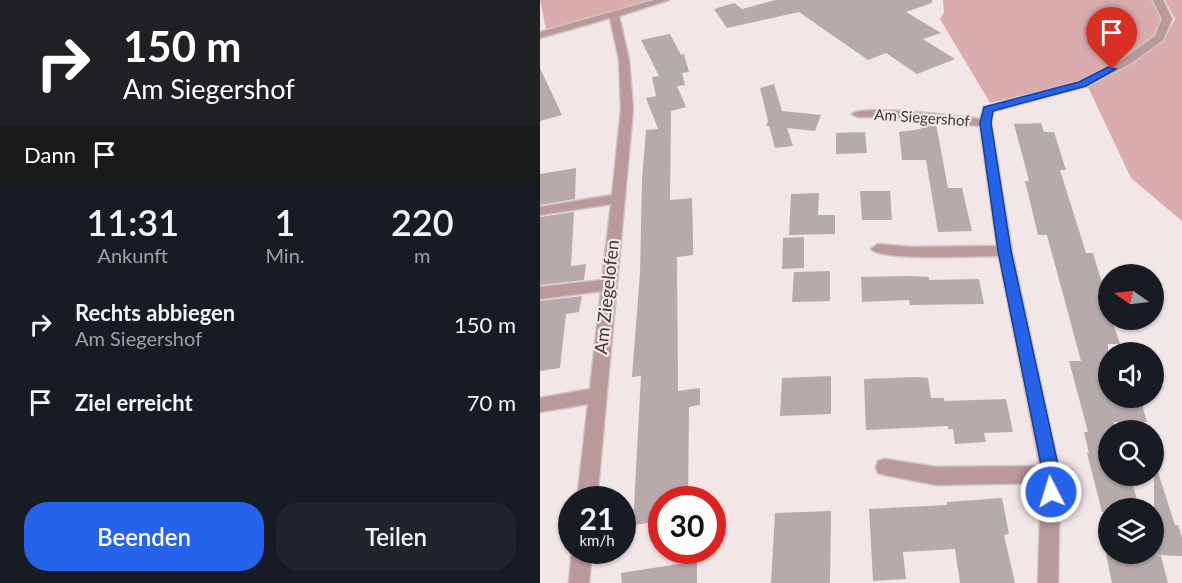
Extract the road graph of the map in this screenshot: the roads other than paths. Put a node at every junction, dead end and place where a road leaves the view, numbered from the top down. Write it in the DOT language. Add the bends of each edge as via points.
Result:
graph roads {
  1 [pos="664,0"];
  2 [pos="1158,0"];
  3 [pos="614,15"];
  4 [pos="540,34"];
  5 [pos="858,114"];
  6 [pos="985,123"];
  7 [pos="616,199"];
  8 [pos="540,211"];
  9 [pos="878,249"];
  10 [pos="1005,251"];
  11 [pos="608,285"];
  12 [pos="540,293"];
  13 [pos="597,395"];
  14 [pos="540,405"];
  15 [pos="885,467"];
  16 [pos="1051,474"];
  17 [pos="588,486"];
  18 [pos="581,564"];
  19 [pos="579,583"];
  20 [pos="1048,583"];
  1 -- 3 [label="street"];
  2 -- 6 [label="street, Am Siegershof" via="1167,19 1159,38 1126,62 1083,84 988,109"];
  3 -- 4 [label="street"];
  3 -- 7 [label="street, Am Ziegelofen" via="624,60 627,109"];
  5 -- 6 [label="street, Am Siegershof"];
  6 -- 10 [label="street, Am Siegershof"];
  7 -- 8 [label="street"];
  7 -- 11 [label="street, Am Ziegelofen"];
  9 -- 10 [label="street"];
  10 -- 16 [label="street, Am Siegershof"];
  11 -- 12 [label="street"];
  11 -- 13 [label="street, Am Ziegelofen"];
  13 -- 14 [label="street"];
  13 -- 17 [label="street, Am Ziegelofen"];
  15 -- 16 [label="street" via="936,476"];
  16 -- 20 [label="street, Am Siegershof"];
  18 -- 19 [label="street"];
}
